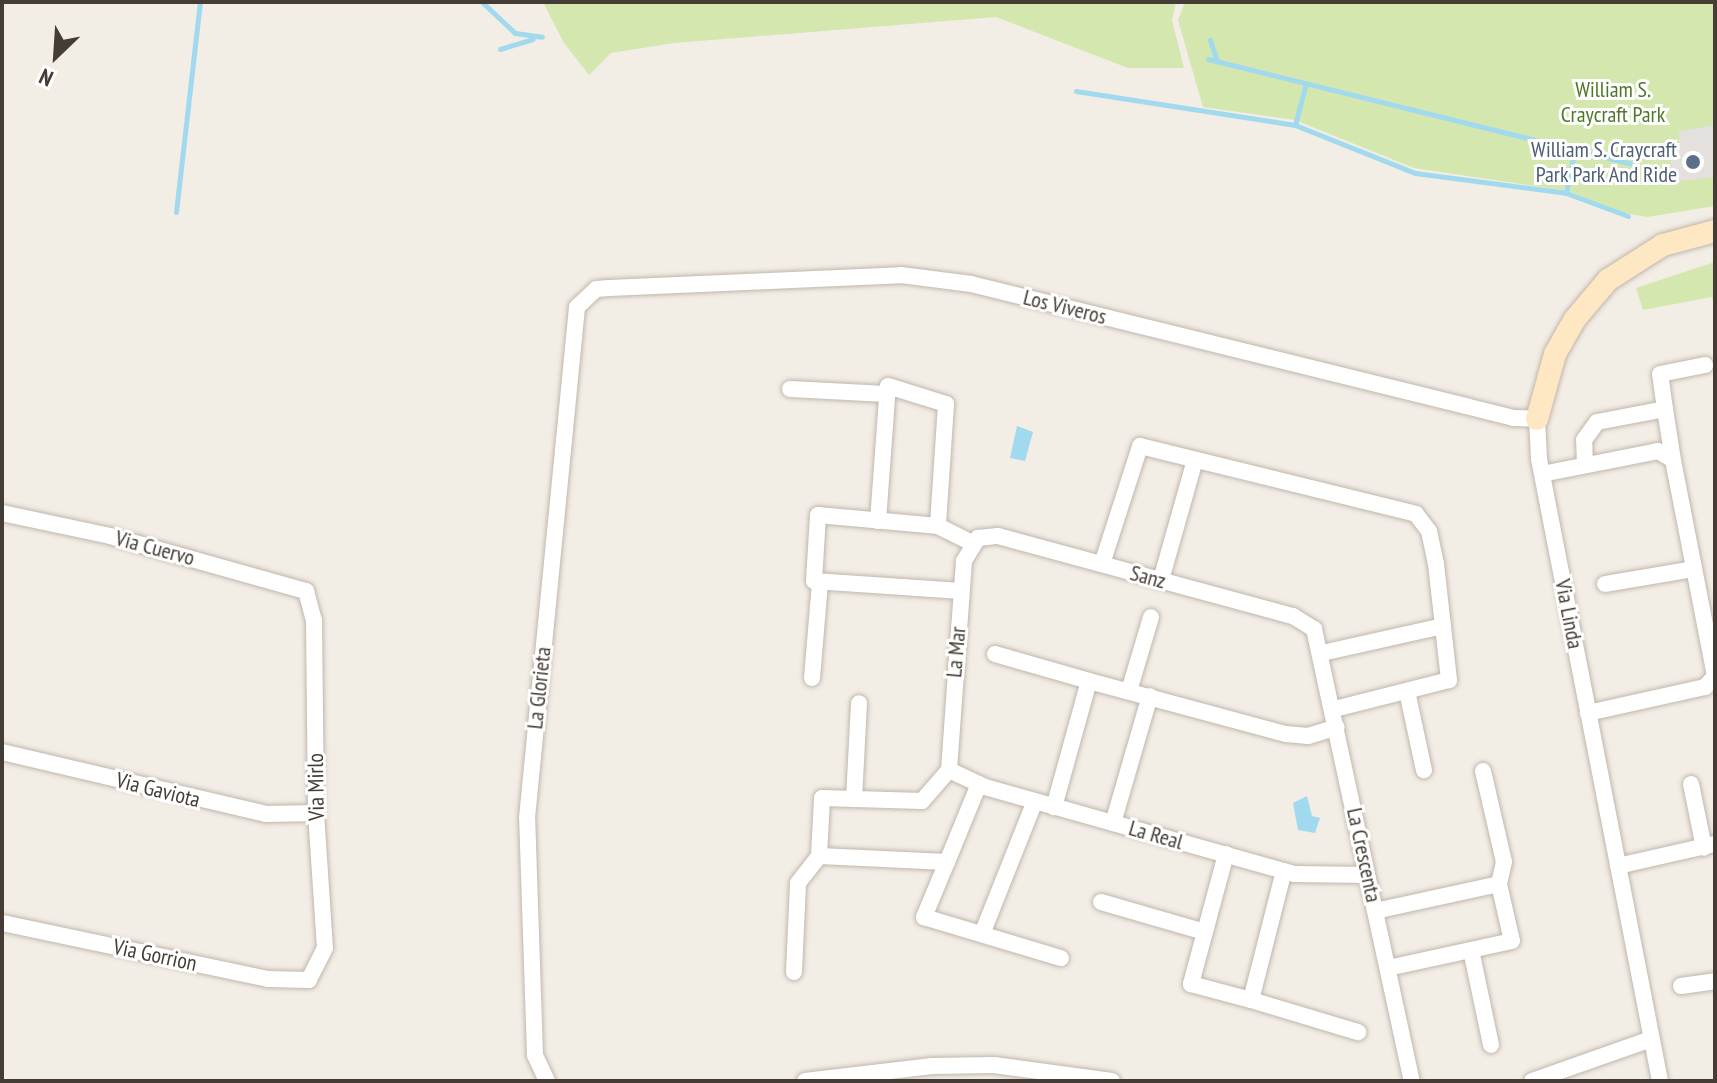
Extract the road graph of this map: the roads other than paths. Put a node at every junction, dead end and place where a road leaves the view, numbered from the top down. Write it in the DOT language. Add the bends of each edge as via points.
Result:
graph roads {
  1 [pos="1715,231"];
  2 [pos="586,296"];
  3 [pos="1705,365"];
  4 [pos="790,389"];
  5 [pos="887,394"];
  6 [pos="1665,409"];
  7 [pos="1537,419"];
  8 [pos="1195,460"];
  9 [pos="1673,460"];
  10 [pos="1585,465"];
  11 [pos="1542,474"];
  12 [pos="2,513"];
  13 [pos="878,521"];
  14 [pos="938,526"];
  15 [pos="976,541"];
  16 [pos="1102,564"];
  17 [pos="1694,569"];
  18 [pos="1161,580"];
  19 [pos="820,582"];
  20 [pos="1605,584"];
  21 [pos="306,591"];
  22 [pos="961,591"];
  23 [pos="1151,617"];
  24 [pos="1443,626"];
  25 [pos="1314,629"];
  26 [pos="1322,653"];
  27 [pos="995,654"];
  28 [pos="1715,677"];
  29 [pos="812,678"];
  30 [pos="1089,681"];
  31 [pos="1129,691"];
  32 [pos="1407,691"];
  33 [pos="1150,696"];
  34 [pos="859,703"];
  35 [pos="1334,709"];
  36 [pos="1588,713"];
  37 [pos="1337,727"];
  38 [pos="2,752"];
  39 [pos="949,770"];
  40 [pos="1424,770"];
  41 [pos="1483,771"];
  42 [pos="979,784"];
  43 [pos="1691,784"];
  44 [pos="854,799"];
  45 [pos="1035,801"];
  46 [pos="1054,807"];
  47 [pos="316,813"];
  48 [pos="1113,823"];
  49 [pos="1709,846"];
  50 [pos="1226,854"];
  51 [pos="819,856"];
  52 [pos="947,862"];
  53 [pos="1618,866"];
  54 [pos="1284,871"];
  55 [pos="1367,875"];
  56 [pos="1499,884"];
  57 [pos="1101,902"];
  58 [pos="1375,911"];
  59 [pos="2,923"];
  60 [pos="1205,932"];
  61 [pos="982,934"];
  62 [pos="1471,950"];
  63 [pos="1061,958"];
  64 [pos="1388,968"];
  65 [pos="794,972"];
  66 [pos="309,980"];
  67 [pos="1715,981"];
  68 [pos="1681,986"];
  69 [pos="1251,1000"];
  70 [pos="1358,1032"];
  71 [pos="1651,1039"];
  72 [pos="1491,1045"];
  73 [pos="932,1074"];
  74 [pos="547,1081"];
  75 [pos="805,1081"];
  76 [pos="1112,1081"];
  77 [pos="1412,1081"];
  78 [pos="1532,1081"];
  79 [pos="1660,1081"];
  1 -- 7 [label="street, Via Linda" via="1663,245 1608,280 1575,319 1555,354"];
  2 -- 7 [label="street, Los Viveros" via="609,288 901,275 971,284 1514,418"];
  2 -- 74 [label="street, La Glorieta" via="574,322 527,818 535,1055"];
  3 -- 6 [label="street" via="1660,374"];
  4 -- 5 [label="street"];
  5 -- 13 [label="street"];
  5 -- 14 [label="street" via="888,386 946,404"];
  6 -- 9 [label="street"];
  6 -- 10 [label="street" via="1597,422 1584,440"];
  7 -- 11 [label="street, Via Linda"];
  8 -- 16 [label="street" via="1140,446"];
  8 -- 18 [label="street"];
  8 -- 24 [label="street" via="1416,514 1429,531"];
  9 -- 10 [label="street" via="1658,451"];
  9 -- 17 [label="street"];
  10 -- 11 [label="street"];
  11 -- 36 [label="street, Via Linda"];
  12 -- 21 [label="street, Via Cuervo" via="110,536"];
  13 -- 14 [label="street"];
  13 -- 19 [label="street" via="818,515 814,581"];
  14 -- 15 [label="street"];
  15 -- 16 [label="street, Sanz" via="998,536"];
  15 -- 22 [label="street, La Mar" via="964,561"];
  16 -- 18 [label="street, Sanz"];
  17 -- 20 [label="street"];
  17 -- 28 [label="street"];
  18 -- 25 [label="street, Sanz" via="1293,616"];
  19 -- 22 [label="street"];
  19 -- 29 [label="street"];
  21 -- 47 [label="street, Via Mirlo" via="314,620"];
  22 -- 39 [label="street, La Mar"];
  23 -- 31 [label="street"];
  24 -- 26 [label="street"];
  24 -- 32 [label="street" via="1449,680"];
  25 -- 26 [label="street, La Crescenta"];
  26 -- 35 [label="street, La Crescenta"];
  27 -- 30 [label="street"];
  28 -- 36 [label="street" via="1705,687"];
  30 -- 31 [label="street"];
  30 -- 46 [label="street"];
  31 -- 33 [label="street"];
  32 -- 35 [label="street"];
  32 -- 40 [label="street"];
  33 -- 37 [label="street" via="1286,734 1308,736"];
  33 -- 48 [label="street"];
  34 -- 44 [label="street"];
  35 -- 37 [label="street, La Crescenta"];
  36 -- 53 [label="street, Via Linda"];
  37 -- 55 [label="street, La Crescenta"];
  38 -- 47 [label="street, Via Gaviota" via="266,814"];
  39 -- 42 [label="street, La Real"];
  39 -- 44 [label="street" via="922,801"];
  41 -- 56 [label="street" via="1504,862"];
  42 -- 45 [label="street, La Real"];
  42 -- 52 [label="street"];
  43 -- 49 [label="street"];
  44 -- 51 [label="street" via="822,798"];
  45 -- 46 [label="street, La Real"];
  45 -- 61 [label="street"];
  46 -- 48 [label="street, La Real"];
  47 -- 66 [label="street, Via Mirlo" via="325,948"];
  48 -- 50 [label="street, La Real"];
  49 -- 53 [label="street"];
  50 -- 54 [label="street, La Real"];
  50 -- 60 [label="street"];
  51 -- 52 [label="street"];
  51 -- 65 [label="street" via="798,883"];
  52 -- 61 [label="street" via="924,917"];
  53 -- 71 [label="street, Via Linda"];
  54 -- 55 [label="street, La Real" via="1327,878"];
  54 -- 69 [label="street"];
  55 -- 58 [label="street, La Crescenta"];
  56 -- 58 [label="street"];
  56 -- 62 [label="street" via="1512,941"];
  57 -- 60 [label="street"];
  58 -- 64 [label="street, La Crescenta"];
  59 -- 66 [label="street, Via Gorrion" via="268,979"];
  60 -- 69 [label="street" via="1191,984"];
  61 -- 63 [label="street"];
  62 -- 64 [label="street"];
  62 -- 72 [label="street"];
  64 -- 77 [label="street, La Crescenta"];
  67 -- 68 [label="street"];
  69 -- 70 [label="street"];
  71 -- 78 [label="street"];
  71 -- 79 [label="street, Via Linda"];
  73 -- 75 [label="street"];
  73 -- 76 [label="street" via="994,1065"];
}
